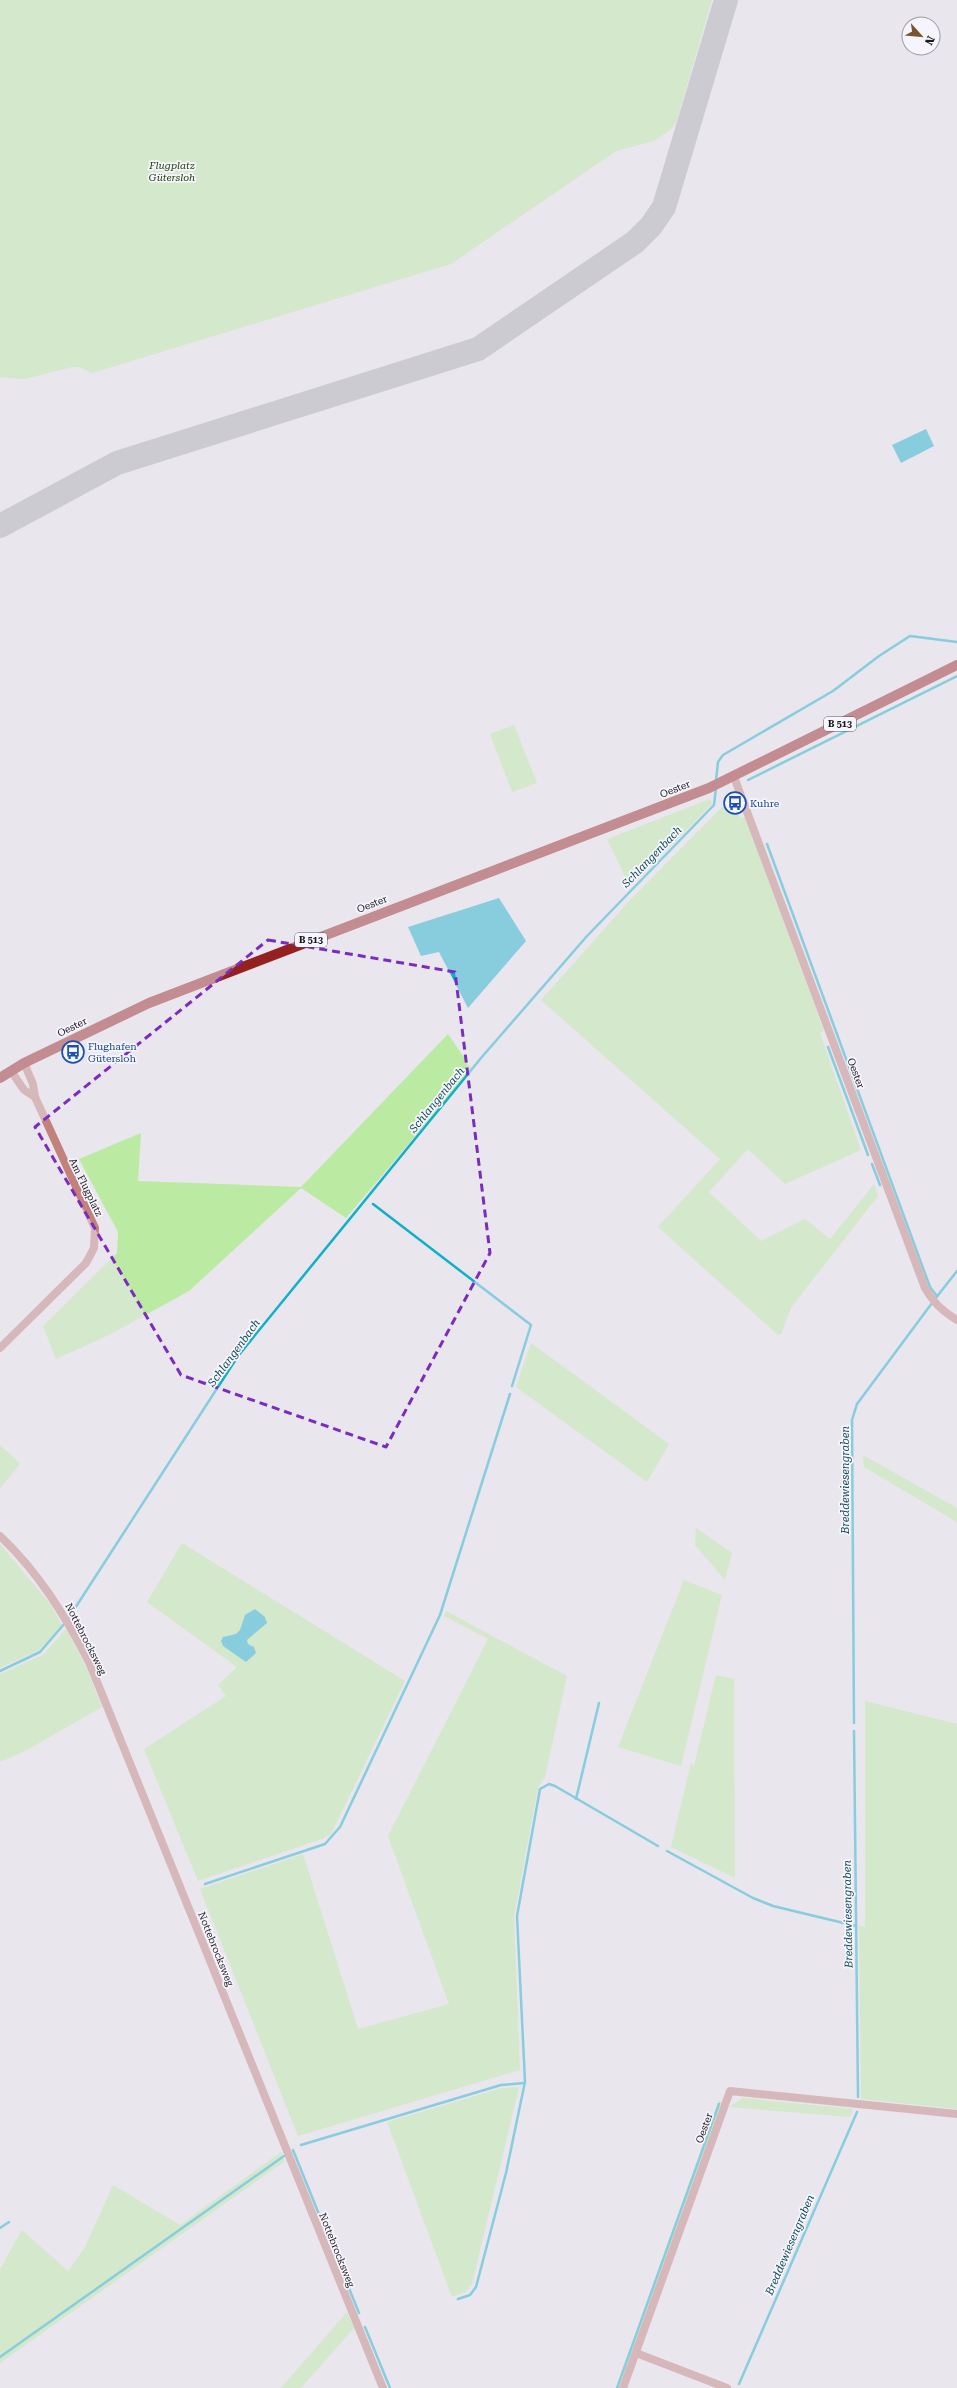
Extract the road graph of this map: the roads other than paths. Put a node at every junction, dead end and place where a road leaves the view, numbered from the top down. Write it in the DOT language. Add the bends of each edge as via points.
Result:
graph roads {
  1 [pos="957,666"];
  2 [pos="734,777"];
  3 [pos="24,1063"];
  4 [pos="11,1071"];
  5 [pos="0,1078"];
  6 [pos="35,1097"];
  7 [pos="957,1320"];
  8 [pos="0,1348"];
  9 [pos="0,1536"];
  10 [pos="957,2114"];
  11 [pos="636,2353"];
  12 [pos="383,2388"];
  13 [pos="624,2388"];
  14 [pos="727,2388"];
  1 -- 2 [label="main road, Oester / B 513"];
  2 -- 3 [label="main road, Oester / B 513" via="149,1003"];
  2 -- 7 [label="street, Oester" via="925,1288 934,1302"];
  3 -- 4 [label="main road, B 513"];
  3 -- 6 [label="street, Am Flugplatz" via="33,1084"];
  4 -- 5 [label="main road, B 513"];
  4 -- 6 [label="street, Am Flugplatz" via="24,1090"];
  6 -- 8 [label="street, Am Flugplatz" via="95,1228 94,1248 86,1264"];
  9 -- 12 [label="street, Nottebrocksweg" via="33,1571 64,1616 104,1700"];
  10 -- 11 [label="street, Oester" via="730,2091"];
  11 -- 13 [label="street, Oester"];
  11 -- 14 [label="street"];
}
